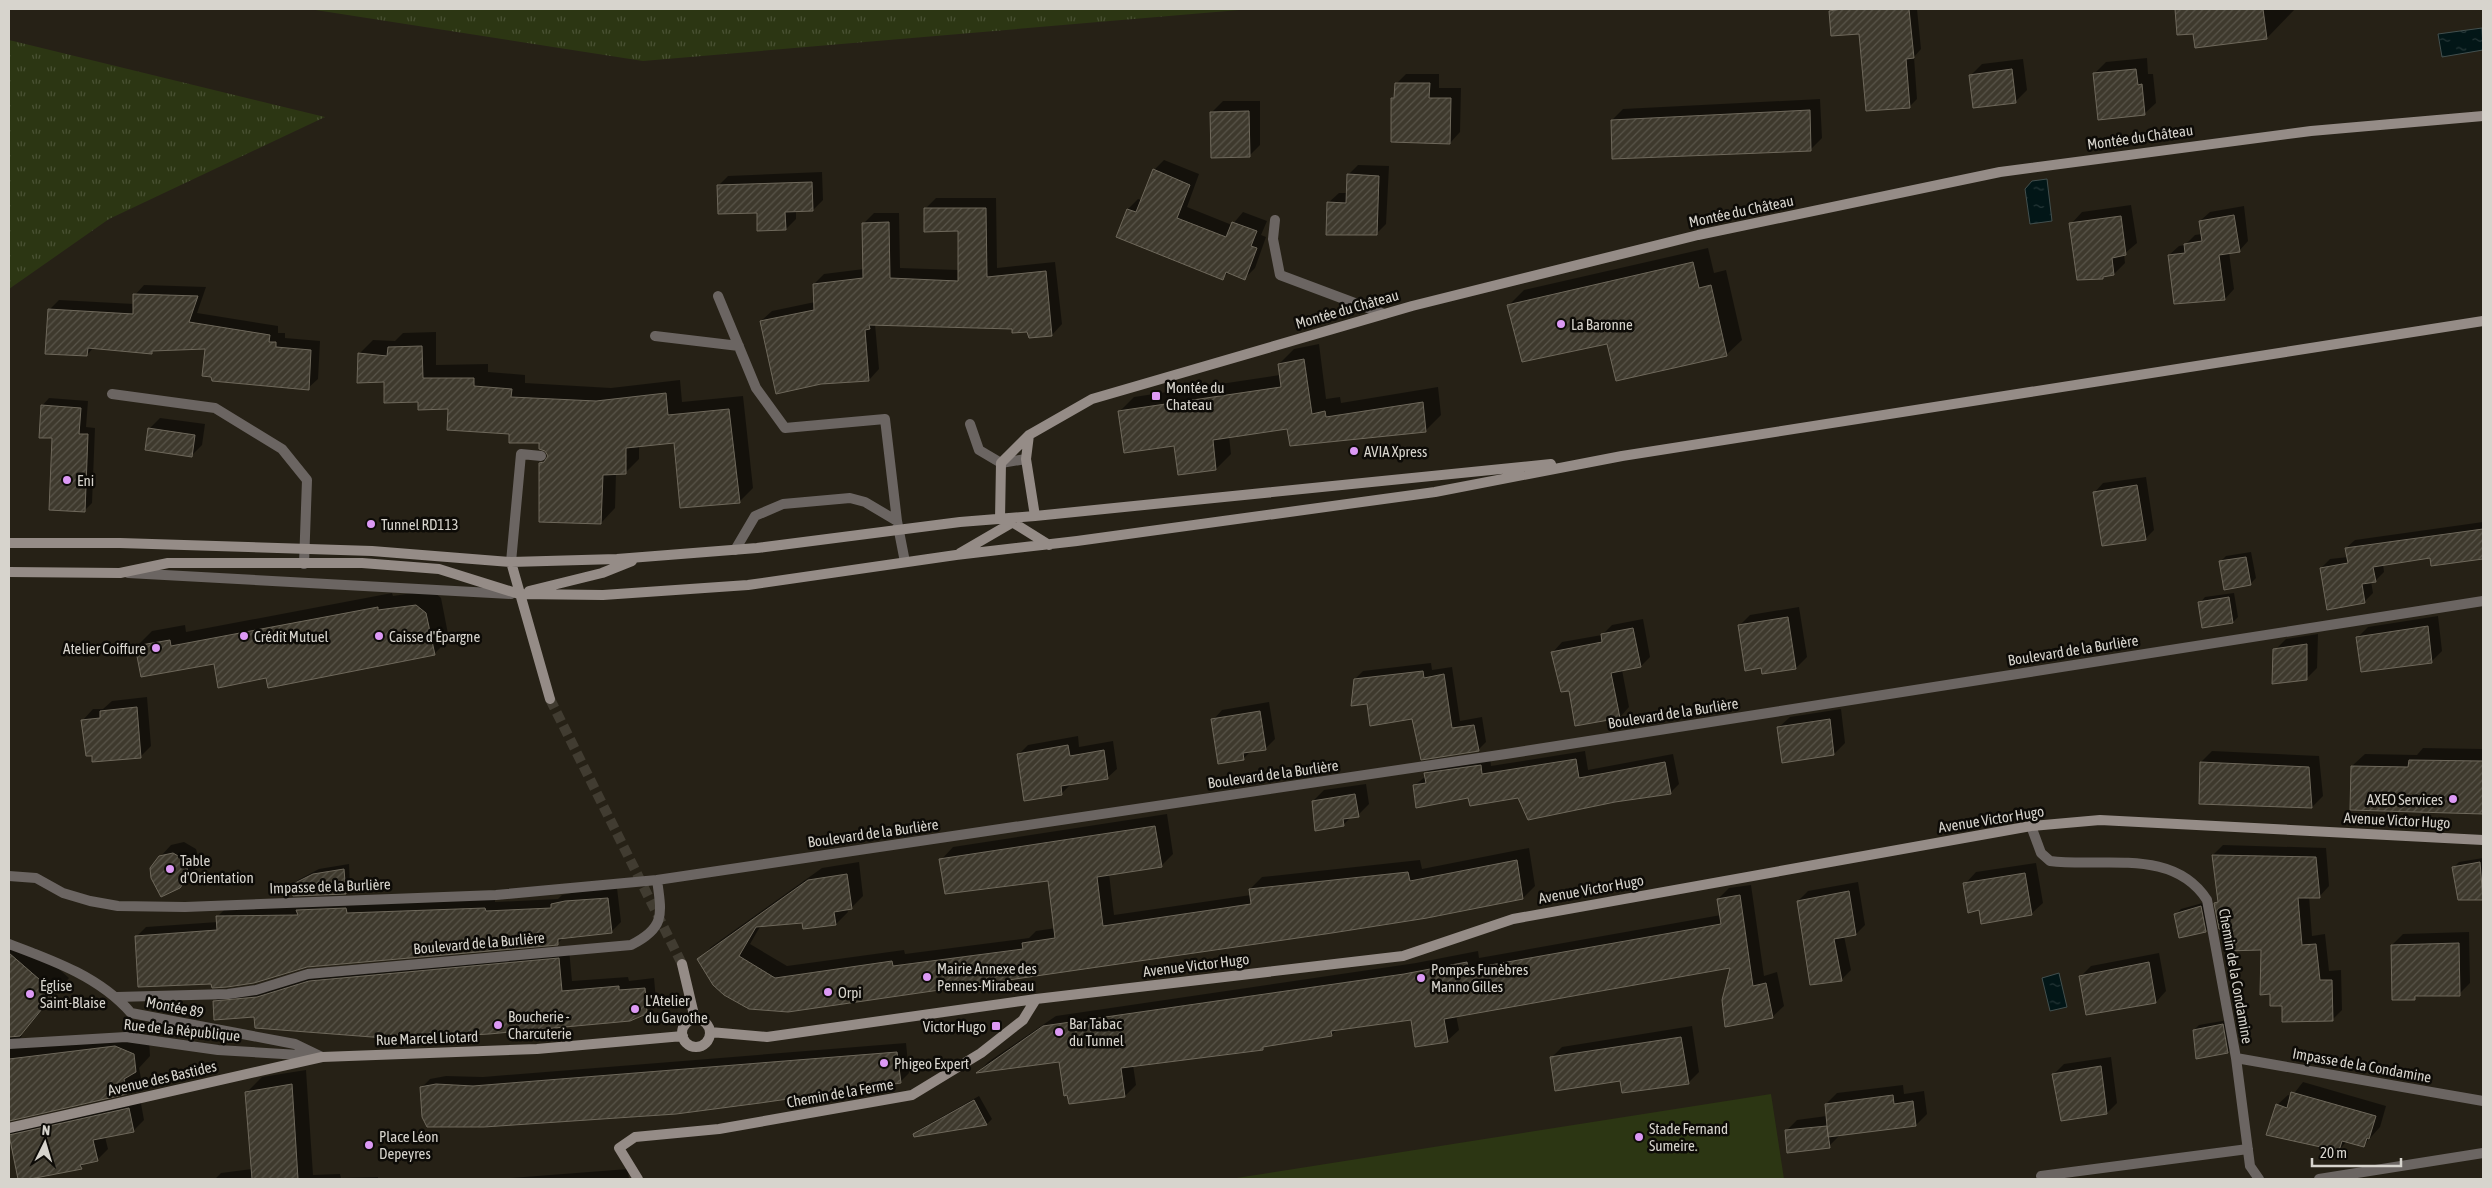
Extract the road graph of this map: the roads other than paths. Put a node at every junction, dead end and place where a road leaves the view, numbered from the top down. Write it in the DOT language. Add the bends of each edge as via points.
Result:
graph roads {
  1 [pos="2483,116"];
  2 [pos="1275,220"];
  3 [pos="718,296"];
  4 [pos="1384,314"];
  5 [pos="2483,321"];
  6 [pos="655,336"];
  7 [pos="739,346"];
  8 [pos="112,394"];
  9 [pos="970,424"];
  10 [pos="1029,435"];
  11 [pos="541,456"];
  12 [pos="1622,456"];
  13 [pos="1026,459"];
  14 [pos="1001,463"];
  15 [pos="1035,516"];
  16 [pos="1000,519"];
  17 [pos="1012,522"];
  18 [pos="897,526"];
  19 [pos="9,543"];
  20 [pos="1049,545"];
  21 [pos="305,550"];
  22 [pos="734,550"];
  23 [pos="956,555"];
  24 [pos="636,559"];
  25 [pos="511,562"];
  26 [pos="906,562"];
  27 [pos="304,564"];
  28 [pos="9,572"];
  29 [pos="120,573"];
  30 [pos="519,594"];
  31 [pos="2483,601"];
  32 [pos="550,699"];
  33 [pos="2031,826"];
  34 [pos="2483,840"];
  35 [pos="9,876"];
  36 [pos="657,880"];
  37 [pos="9,944"];
  38 [pos="682,964"];
  39 [pos="117,997"];
  40 [pos="1036,999"];
  41 [pos="695,1019"];
  42 [pos="710,1032"];
  43 [pos="683,1036"];
  44 [pos="9,1044"];
  45 [pos="322,1057"];
  46 [pos="2236,1058"];
  47 [pos="2483,1102"];
  48 [pos="9,1128"];
  49 [pos="2248,1149"];
  50 [pos="2483,1152"];
  51 [pos="2041,1176"];
  52 [pos="638,1179"];
  53 [pos="2259,1179"];
  54 [pos="2319,1179"];
  1 -- 4 [label="street, Montée du Château" via="2292,133 2000,172 1698,235"];
  2 -- 4 [label="street" via="1273,239 1280,274"];
  3 -- 7 [label="street"];
  4 -- 10 [label="street, Montée du Château" via="1092,399"];
  5 -- 12 [label="street"];
  6 -- 7 [label="street"];
  7 -- 18 [label="street" via="756,388 785,428 885,419"];
  8 -- 21 [label="street" via="215,408 282,449 307,480"];
  9 -- 14 [label="street" via="979,450"];
  10 -- 13 [label="street"];
  10 -- 14 [label="street, Montée du Château"];
  11 -- 25 [label="street" via="521,454"];
  12 -- 15 [label="street"];
  12 -- 20 [label="street" via="1435,492"];
  13 -- 14 [label="street"];
  13 -- 15 [label="street"];
  14 -- 16 [label="street"];
  15 -- 16 [label="street"];
  15 -- 17 [label="street"];
  16 -- 17 [label="street"];
  16 -- 18 [label="street"];
  17 -- 20 [label="street"];
  17 -- 23 [label="street"];
  18 -- 22 [label="street"];
  18 -- 22 [label="street" via="865,502 850,498 783,504 755,516"];
  18 -- 26 [label="street"];
  19 -- 21 [label="street" via="120,543"];
  20 -- 23 [label="street"];
  21 -- 25 [label="street" via="395,552"];
  21 -- 27 [label="street"];
  22 -- 24 [label="street"];
  23 -- 26 [label="street"];
  24 -- 25 [label="street"];
  24 -- 30 [label="street" via="602,574"];
  25 -- 30 [label="street"];
  26 -- 30 [label="street" via="748,585 604,595"];
  27 -- 29 [label="street" via="168,563"];
  27 -- 30 [label="street" via="418,566 439,569"];
  28 -- 29 [label="street"];
  29 -- 30 [label="street"];
  30 -- 32 [label="street"];
  31 -- 36 [label="street, Boulevard de la Burlière" via="1516,753"];
  33 -- 34 [label="street, Avenue Victor Hugo" via="2100,820"];
  33 -- 40 [label="street, Avenue Victor Hugo" via="1513,919 1404,956"];
  33 -- 46 [label="street, Chemin de la Condamine" via="2041,854 2050,861 2157,865 2182,874 2201,890 2207,900"];
  35 -- 36 [label="street, Impasse de la Burlière" via="36,878 63,893 118,906 185,907 496,895"];
  36 -- 39 [label="street, Boulevard de la Burlière" via="662,913 657,926 648,936 631,945 308,974 256,990 228,994"];
  37 -- 39 [label="street, Montée 89" via="56,961"];
  38 -- 41 [label="street"];
  39 -- 45 [label="street, Montée 89" via="131,1013 295,1044"];
  40 -- 42 [label="street, Avenue Victor Hugo" via="767,1037"];
  40 -- 52 [label="street, Chemin de la Ferme" via="1022,1020 981,1053 912,1095 719,1129 635,1137 619,1148"];
  41 -- 42 [label="street" via="707,1024"];
  41 -- 43 [label="street" via="686,1022"];
  42 -- 43 [label="street" via="708,1041 701,1046 688,1044"];
  43 -- 45 [label="street, Rue Marcel Liotard" via="537,1049"];
  44 -- 45 [label="street, Rue de la République" via="126,1037 218,1050"];
  45 -- 48 [label="street, Avenue des Bastides"];
  46 -- 47 [label="street, Impasse de la Condamine"];
  46 -- 49 [label="street, Chemin de la Condamine"];
  49 -- 51 [label="street"];
  49 -- 53 [label="street, Chemin de la Condamine" via="2250,1166"];
  50 -- 54 [label="street"];
}
